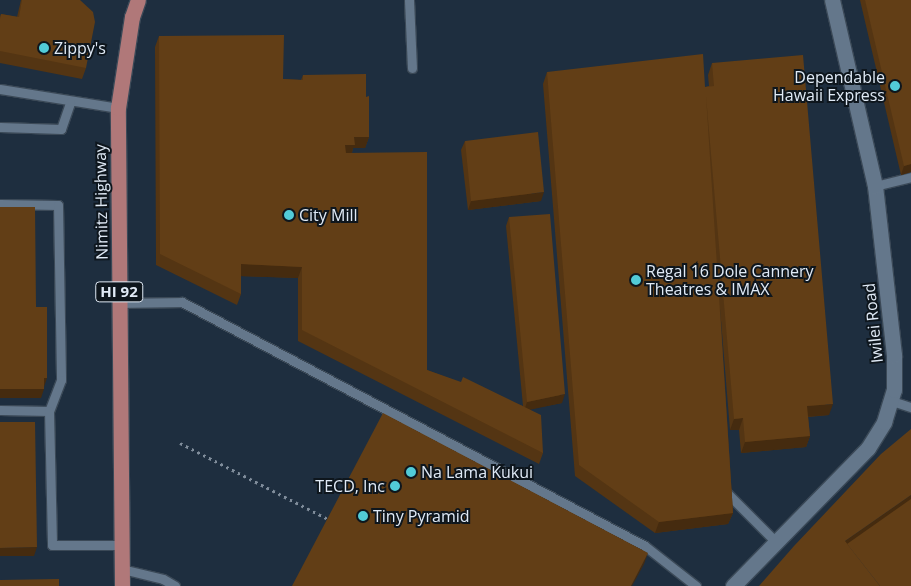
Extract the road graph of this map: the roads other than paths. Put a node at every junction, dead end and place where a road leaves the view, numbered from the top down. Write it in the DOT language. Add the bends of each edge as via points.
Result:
graph roads {
  1 [pos="138,0"];
  2 [pos="409,0"];
  3 [pos="832,0"];
  4 [pos="412,68"];
  5 [pos="0,90"];
  6 [pos="70,103"];
  7 [pos="118,108"];
  8 [pos="0,127"];
  9 [pos="911,177"];
  10 [pos="875,186"];
  11 [pos="0,204"];
  12 [pos="119,303"];
  13 [pos="892,401"];
  14 [pos="911,406"];
  15 [pos="0,410"];
  16 [pos="49,411"];
  17 [pos="726,492"];
  18 [pos="776,542"];
  19 [pos="121,545"];
  20 [pos="122,569"];
  21 [pos="122,586"];
  22 [pos="175,586"];
  23 [pos="696,586"];
  24 [pos="733,586"];
  1 -- 7 [label="main road, Nimitz Highway / HI 92" via="132,17"];
  2 -- 4 [label="lane"];
  3 -- 10 [label="street, Iwilei Road"];
  5 -- 6 [label="lane"];
  6 -- 7 [label="lane"];
  6 -- 8 [label="lane" via="61,129"];
  7 -- 12 [label="main road, Nimitz Highway / HI 92"];
  9 -- 10 [label="lane"];
  10 -- 13 [label="street, Iwilei Road" via="895,364"];
  11 -- 16 [label="lane" via="58,204 61,380"];
  12 -- 19 [label="main road, Nimitz Highway / HI 92"];
  12 -- 23 [label="lane" via="182,302 644,546"];
  13 -- 14 [label="lane"];
  13 -- 18 [label="street, Iwilei Road" via="868,448"];
  15 -- 16 [label="lane"];
  16 -- 19 [label="lane" via="52,545"];
  17 -- 18 [label="lane"];
  18 -- 24 [label="street, Iwilei Road"];
  19 -- 20 [label="main road, Nimitz Highway / HI 92"];
  20 -- 21 [label="main road, Nimitz Highway / HI 92"];
  20 -- 22 [label="lane" via="163,579"];
}
